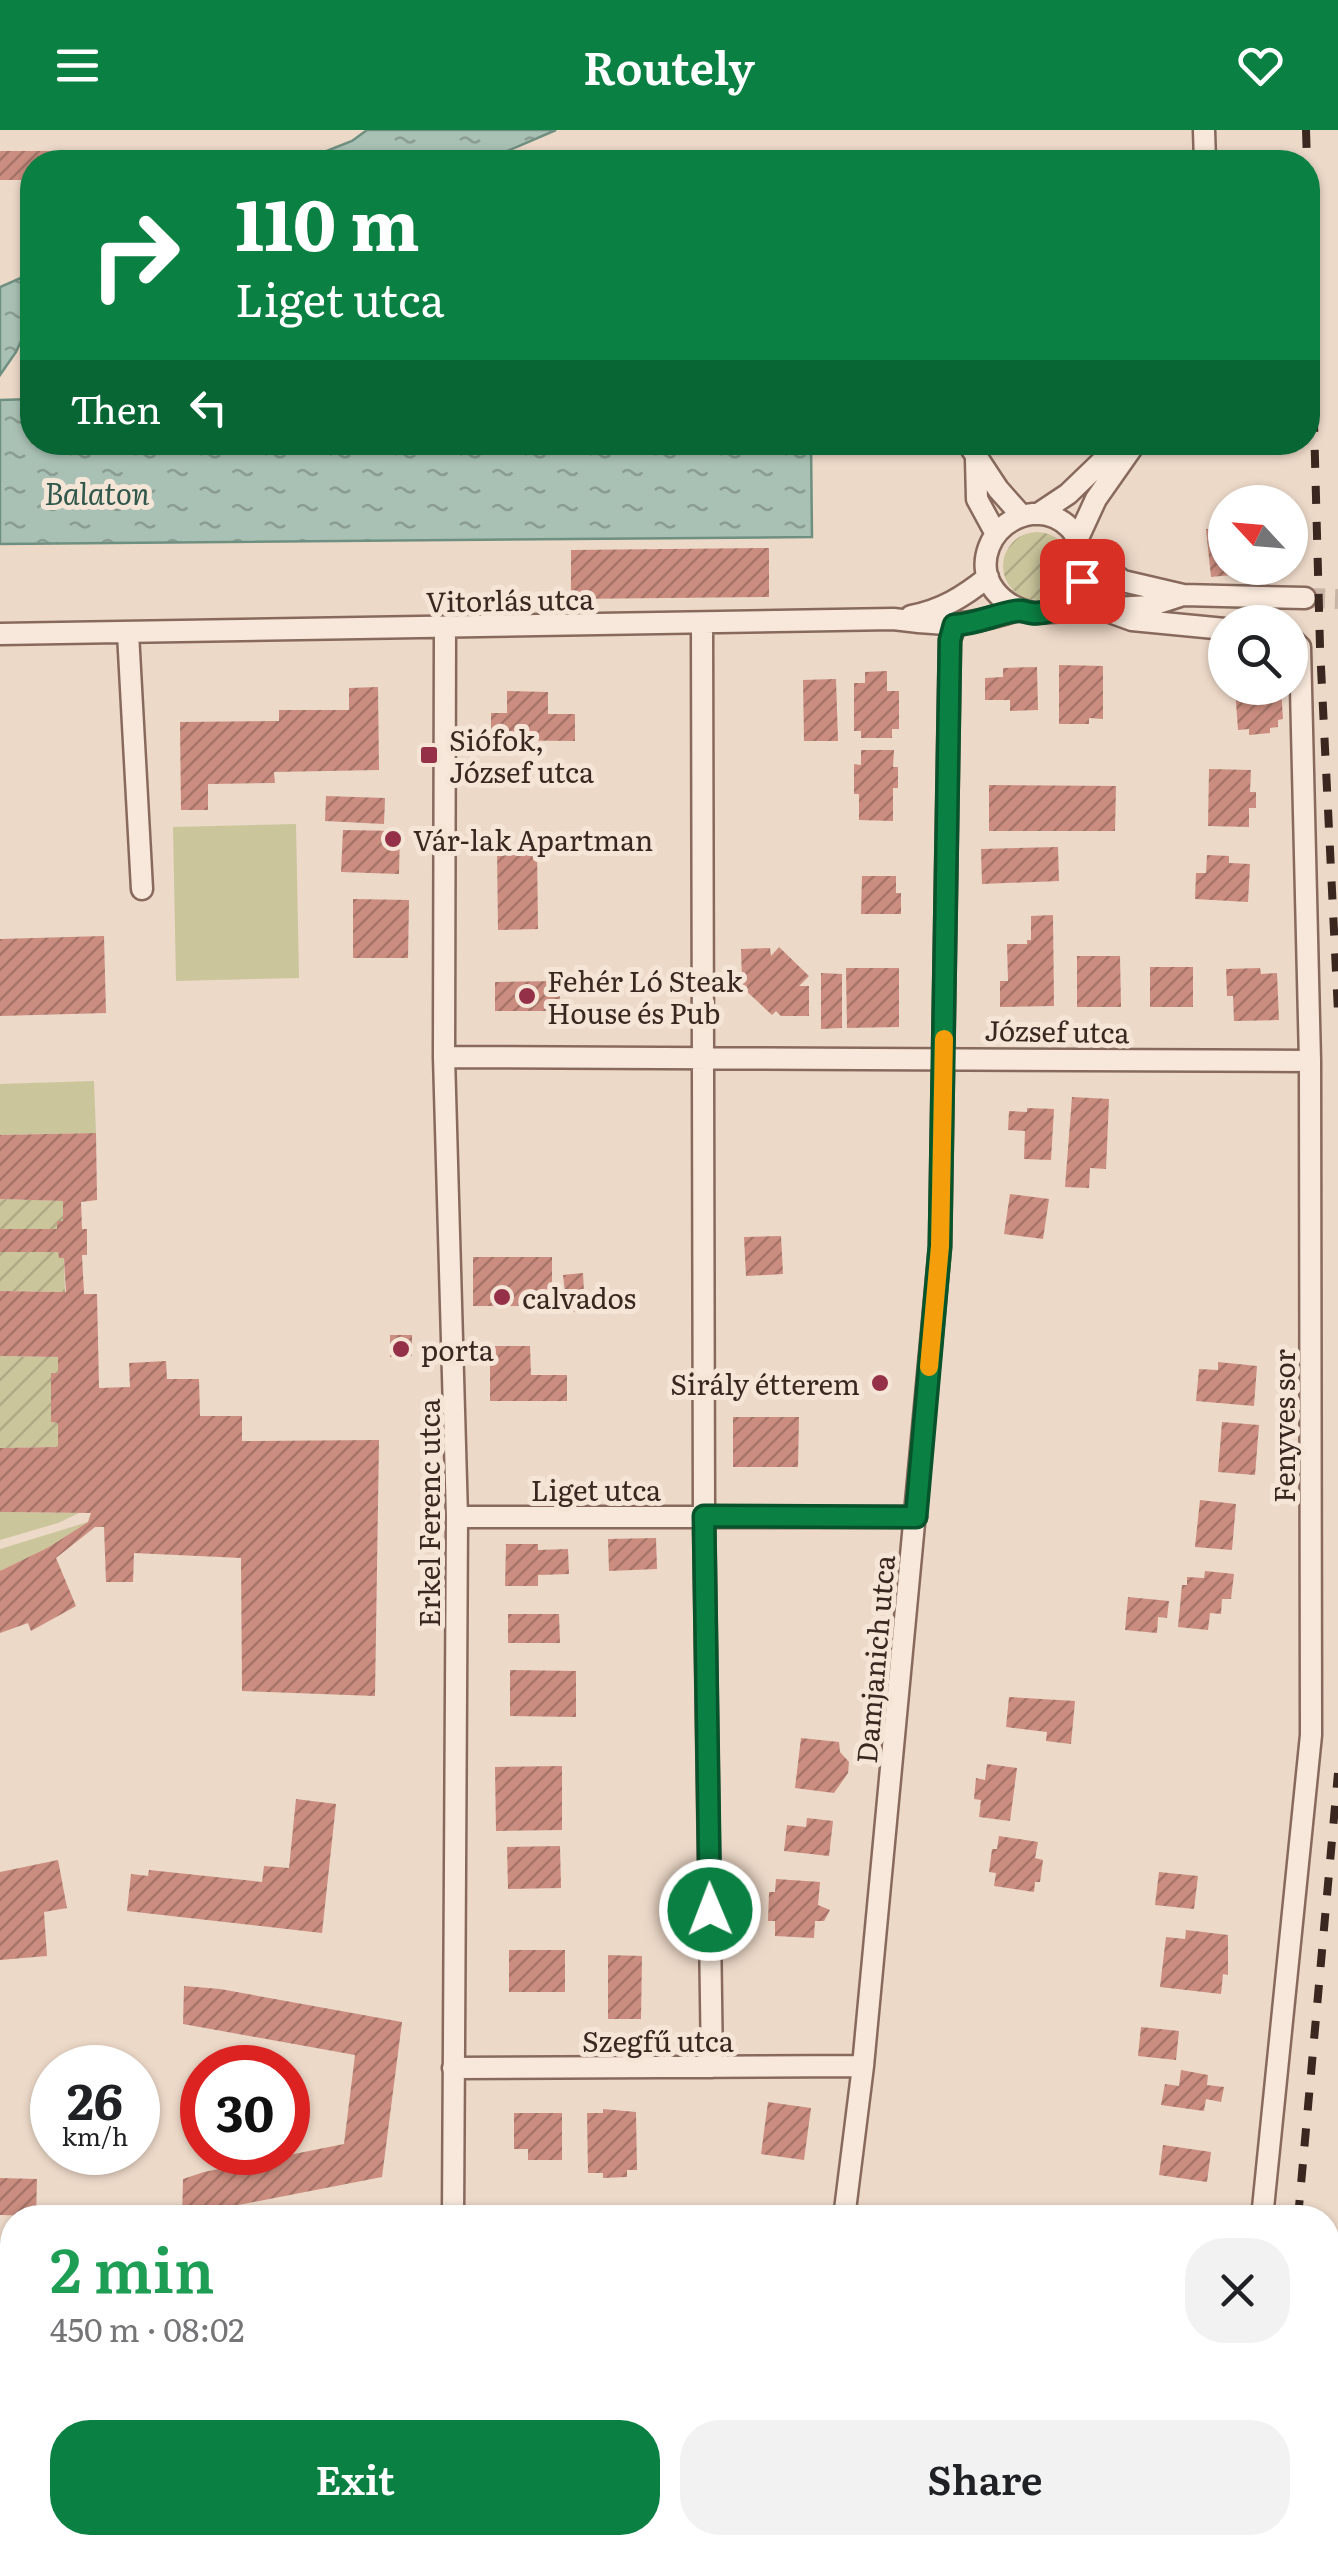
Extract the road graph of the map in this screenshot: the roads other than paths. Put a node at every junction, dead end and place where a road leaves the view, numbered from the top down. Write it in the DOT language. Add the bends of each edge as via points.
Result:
graph roads {
  1 [pos="973,455"];
  2 [pos="976,455"];
  3 [pos="1108,455"];
  4 [pos="1127,455"];
  5 [pos="1030,515"];
  6 [pos="996,534"];
  7 [pos="1081,544"];
  8 [pos="988,577"];
  9 [pos="1183,595"];
  10 [pos="1304,598"];
  11 [pos="1099,608"];
  12 [pos="1018,610"];
  13 [pos="1049,611"];
  14 [pos="893,619"];
  15 [pos="702,623"];
  16 [pos="954,625"];
  17 [pos="1208,627"];
  18 [pos="445,628"];
  19 [pos="128,633"];
  20 [pos="0,634"];
  21 [pos="1301,705"];
  22 [pos="142,890"];
  23 [pos="944,1056"];
  24 [pos="444,1057"];
  25 [pos="701,1059"];
  26 [pos="1310,1061"];
  27 [pos="704,1516"];
  28 [pos="457,1517"];
  29 [pos="916,1517"];
  30 [pos="863,2066"];
  31 [pos="712,2067"];
  32 [pos="453,2068"];
  33 [pos="453,2205"];
  34 [pos="846,2205"];
  35 [pos="1263,2205"];
  1 -- 6 [label="street" via="977,499"];
  2 -- 5 [label="street"];
  3 -- 5 [label="street" via="1068,494"];
  4 -- 7 [label="street" via="1096,499"];
  5 -- 6 [label="street"];
  5 -- 7 [label="street, Vitorlás utca" via="1068,526"];
  6 -- 8 [label="street"];
  7 -- 9 [label="street, Vitorlás utca" via="1122,581"];
  7 -- 13 [label="street" via="1082,581"];
  8 -- 12 [label="street"];
  8 -- 14 [label="street, Vitorlás utca" via="936,611"];
  9 -- 10 [label="street, Vitorlás utca"];
  9 -- 11 [label="street, Vitorlás utca" via="1149,606"];
  11 -- 13 [label="street, Vitorlás utca"];
  11 -- 17 [label="street" via="1132,620"];
  12 -- 13 [label="street, Vitorlás utca"];
  12 -- 16 [label="street, Vitorlás utca"];
  14 -- 15 [label="street, Vitorlás utca"];
  14 -- 16 [label="street, Vitorlás utca"];
  15 -- 18 [label="street, Vitorlás utca"];
  15 -- 25 [label="street"];
  16 -- 23 [label="street, Damjanich utca"];
  18 -- 19 [label="street, Vitorlás utca"];
  18 -- 24 [label="street, Erkel Ferenc utca"];
  19 -- 20 [label="street, Vitorlás utca"];
  19 -- 22 [label="street"];
  21 -- 26 [label="street, Fenyves sor"];
  23 -- 25 [label="street, József utca"];
  23 -- 26 [label="street, József utca"];
  23 -- 29 [label="street, Damjanich utca" via="940,1246"];
  24 -- 25 [label="street, József utca"];
  24 -- 28 [label="street, Erkel Ferenc utca"];
  25 -- 27 [label="street"];
  26 -- 35 [label="street, Fenyves sor" via="1311,1736"];
  27 -- 28 [label="street, Liget utca"];
  27 -- 29 [label="street, Liget utca"];
  27 -- 31 [label="street"];
  28 -- 32 [label="street, Erkel Ferenc utca"];
  29 -- 30 [label="street, Damjanich utca"];
  30 -- 31 [label="street, Szegfű utca"];
  30 -- 34 [label="street, Damjanich utca"];
  31 -- 32 [label="street, Szegfű utca"];
  32 -- 33 [label="street, Erkel Ferenc utca"];
}
